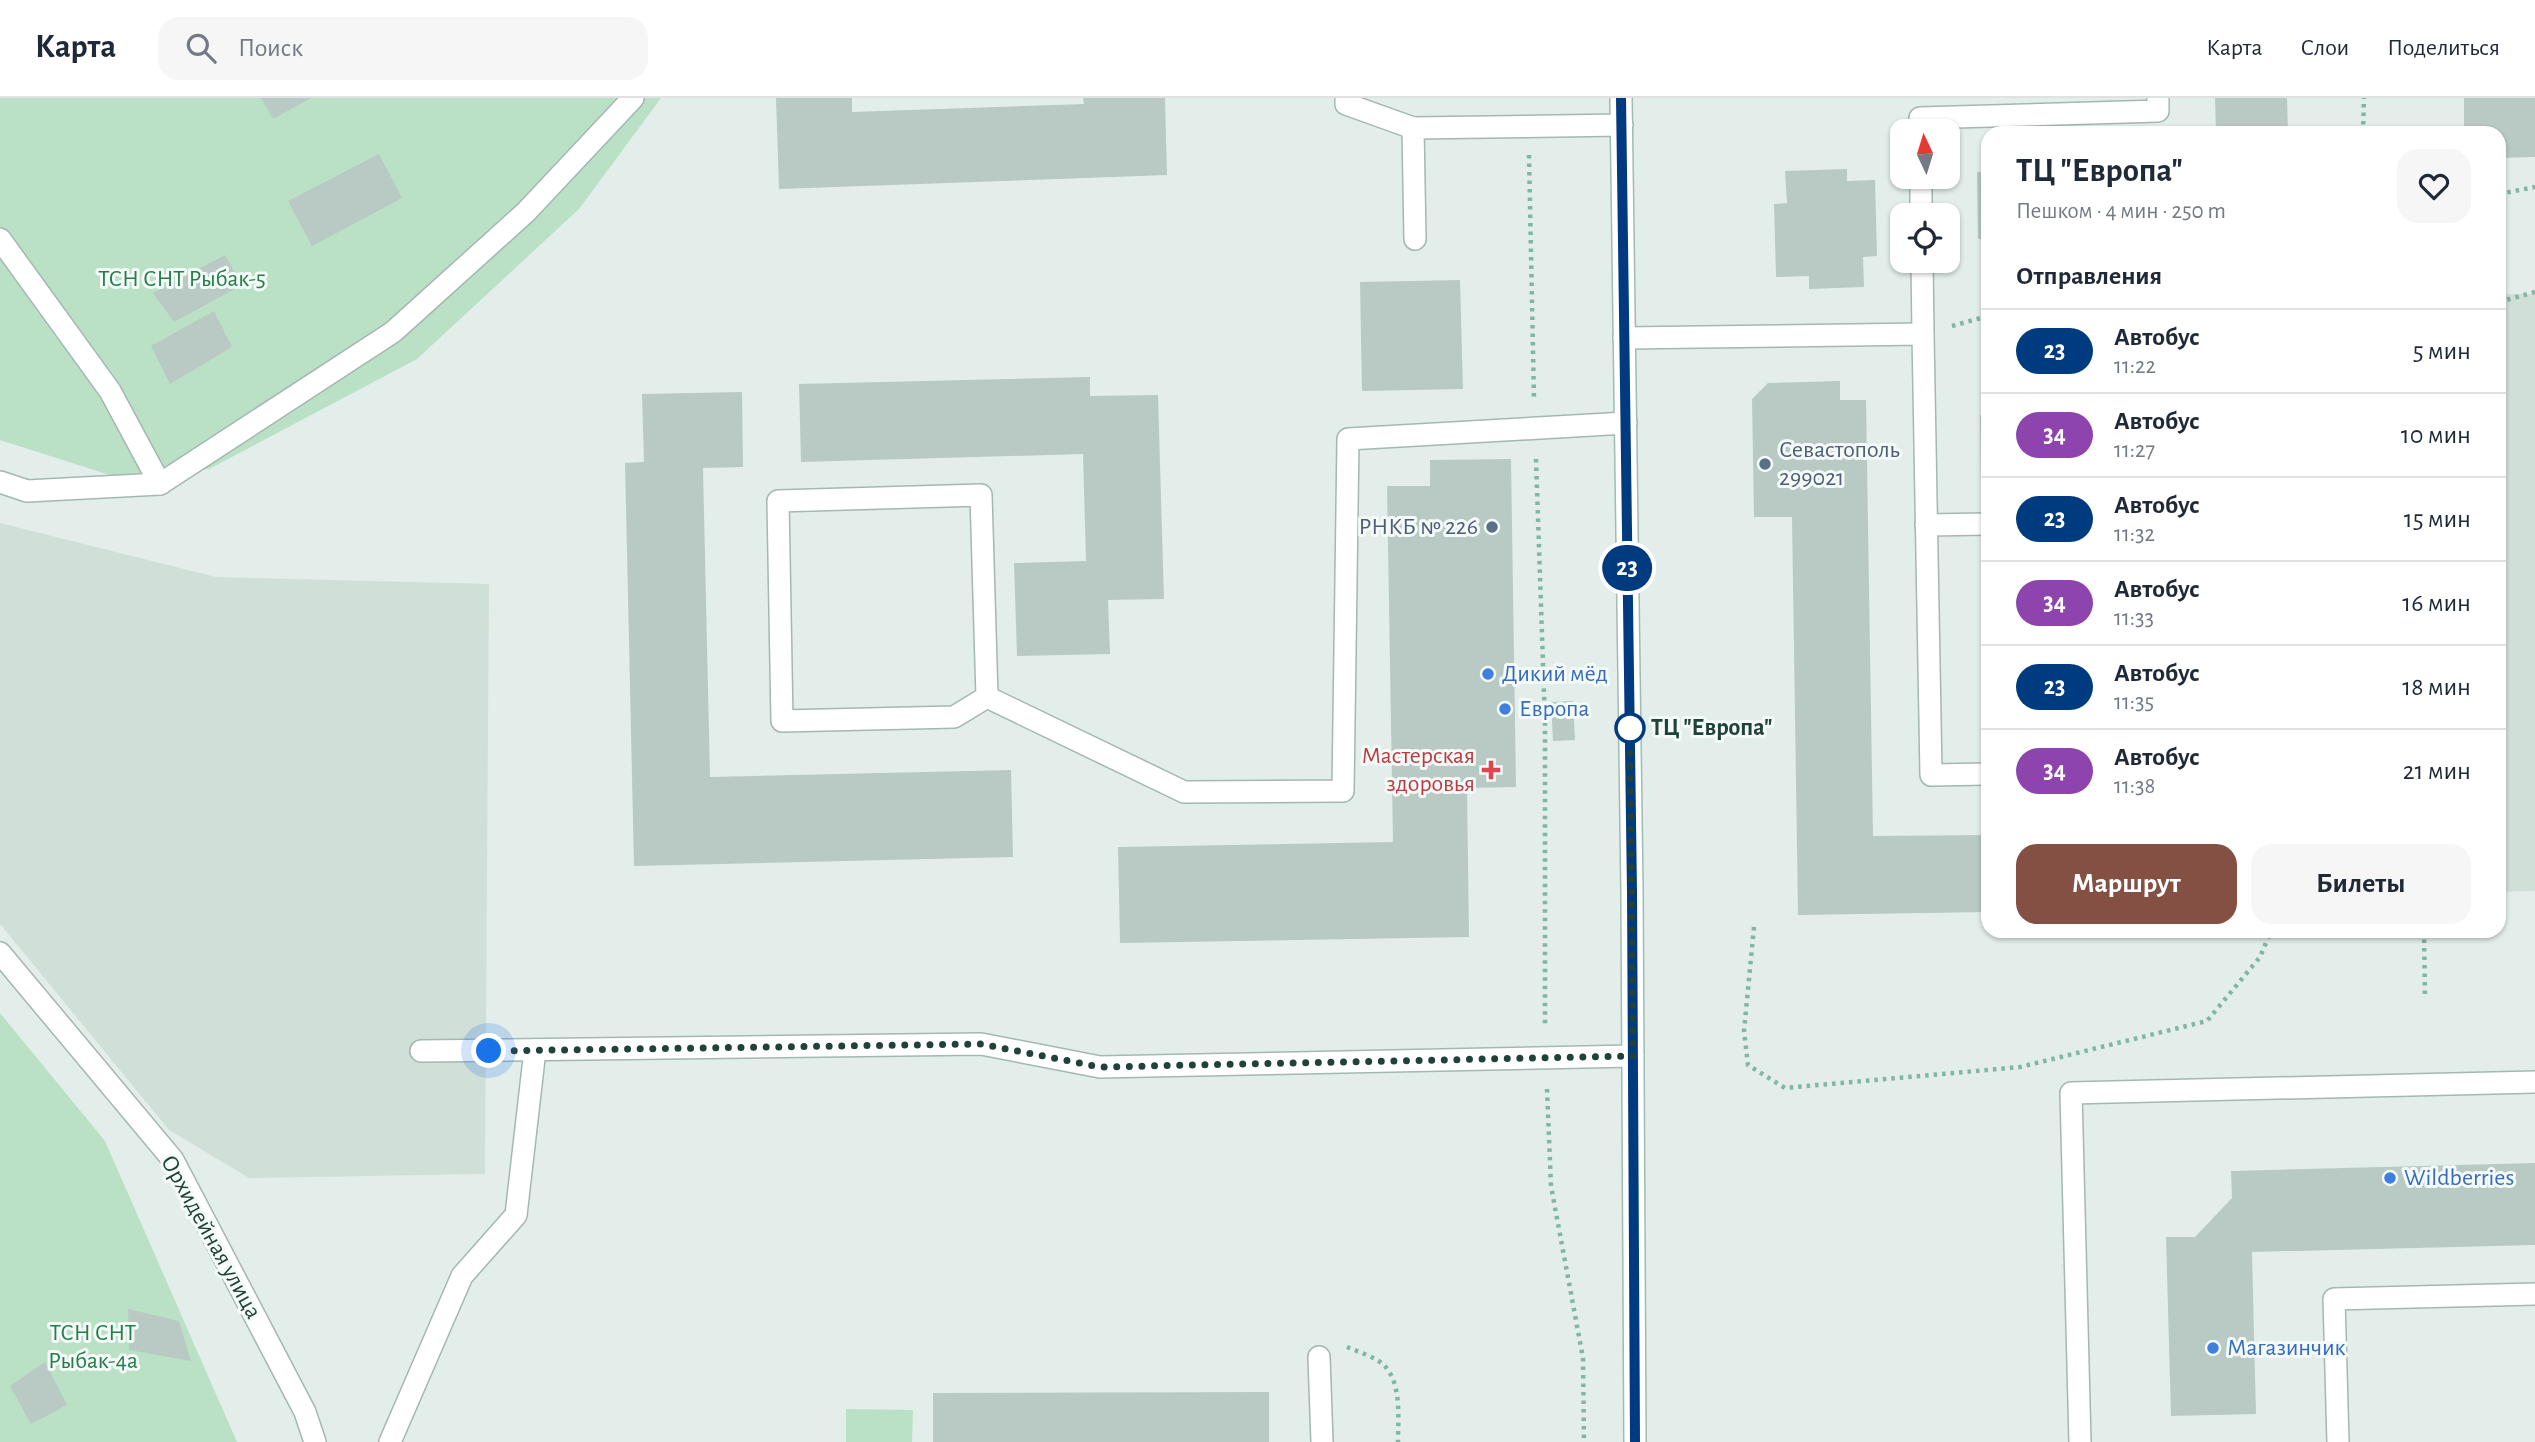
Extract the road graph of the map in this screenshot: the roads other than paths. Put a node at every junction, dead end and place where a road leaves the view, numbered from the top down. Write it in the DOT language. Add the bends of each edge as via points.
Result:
graph roads {
  1 [pos="634,98"];
  2 [pos="1346,98"];
  3 [pos="1621,98"];
  4 [pos="2158,98"];
  5 [pos="1920,116"];
  6 [pos="1622,125"];
  7 [pos="1413,128"];
  8 [pos="0,239"];
  9 [pos="1415,239"];
  10 [pos="1922,273"];
  11 [pos="1923,334"];
  12 [pos="1624,338"];
  13 [pos="1626,423"];
  14 [pos="0,482"];
  15 [pos="160,484"];
  16 [pos="1981,524"];
  17 [pos="1926,525"];
  18 [pos="987,698"];
  19 [pos="1981,774"];
  20 [pos="0,953"];
  21 [pos="535,1050"];
  22 [pos="421,1051"];
  23 [pos="1633,1056"];
  24 [pos="2535,1082"];
  25 [pos="2535,1294"];
  26 [pos="1319,1356"];
  27 [pos="315,1442"];
  28 [pos="390,1442"];
  29 [pos="1322,1442"];
  30 [pos="1635,1442"];
  31 [pos="2080,1442"];
  32 [pos="2338,1442"];
  1 -- 15 [label="main road" via="526,212 393,332"];
  2 -- 7 [label="main road" via="1346,104"];
  3 -- 6 [label="main road"];
  4 -- 5 [label="main road" via="2158,111"];
  6 -- 7 [label="main road"];
  6 -- 12 [label="main road"];
  7 -- 9 [label="main road"];
  8 -- 15 [label="main road" via="110,391"];
  10 -- 11 [label="main road"];
  11 -- 12 [label="main road"];
  11 -- 17 [label="main road"];
  12 -- 13 [label="main road"];
  13 -- 18 [label="main road" via="1348,439 1343,791 1184,792"];
  13 -- 23 [label="main road"];
  14 -- 15 [label="main road" via="27,491"];
  16 -- 17 [label="main road"];
  17 -- 19 [label="main road" via="1931,775"];
  18 -- 18 [label="main road" via="981,495 778,501 782,721 954,717"];
  20 -- 27 [label="main road, Орхидейная улица" via="173,1160 305,1412"];
  21 -- 22 [label="main road"];
  21 -- 23 [label="main road" via="981,1044 1100,1067"];
  21 -- 28 [label="main road" via="516,1215 462,1276"];
  23 -- 30 [label="main road"];
  24 -- 31 [label="main road" via="2071,1093"];
  25 -- 32 [label="main road" via="2334,1299"];
  26 -- 29 [label="main road"];
}
